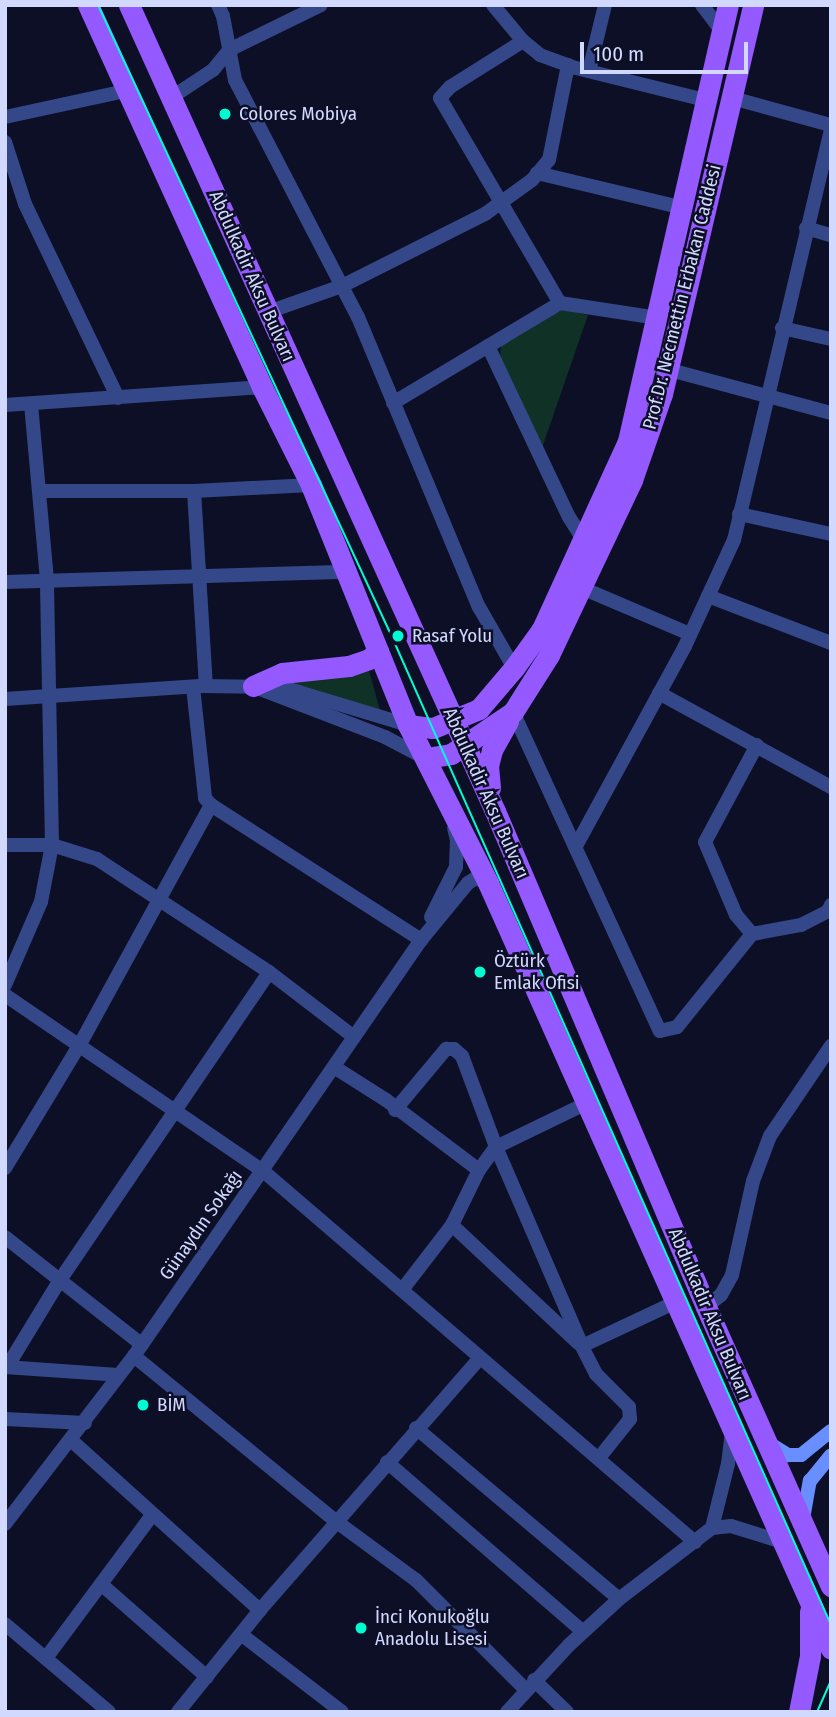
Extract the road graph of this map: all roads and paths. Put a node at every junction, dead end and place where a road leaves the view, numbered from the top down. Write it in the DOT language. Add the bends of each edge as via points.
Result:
graph roads {
  1 [pos="88,5"];
  2 [pos="129,5"];
  3 [pos="218,5"];
  4 [pos="321,5"];
  5 [pos="493,5"];
  6 [pos="605,5"];
  7 [pos="702,5"];
  8 [pos="728,5"];
  9 [pos="753,5"];
  10 [pos="722,33"];
  11 [pos="523,41"];
  12 [pos="229,50"];
  13 [pos="568,65"];
  14 [pos="589,71"];
  15 [pos="125,90"];
  16 [pos="172,97"];
  17 [pos="732,98"];
  18 [pos="705,100"];
  19 [pos="5,117"];
  20 [pos="831,127"];
  21 [pos="5,142"];
  22 [pos="537,173"];
  23 [pos="501,202"];
  24 [pos="680,207"];
  25 [pos="806,228"];
  26 [pos="831,235"];
  27 [pos="342,286"];
  28 [pos="560,303"];
  29 [pos="268,312"];
  30 [pos="658,318"];
  31 [pos="782,328"];
  32 [pos="831,339"];
  33 [pos="488,345"];
  34 [pos="657,366"];
  35 [pos="262,387"];
  36 [pos="118,398"];
  37 [pos="766,398"];
  38 [pos="393,403"];
  39 [pos="5,405"];
  40 [pos="31,405"];
  41 [pos="831,413"];
  42 [pos="311,485"];
  43 [pos="39,491"];
  44 [pos="194,491"];
  45 [pos="739,514"];
  46 [pos="831,534"];
  47 [pos="583,539"];
  48 [pos="348,572"];
  49 [pos="199,579"];
  50 [pos="47,580"];
  51 [pos="5,583"];
  52 [pos="582,588"];
  53 [pos="708,596"];
  54 [pos="690,634"];
  55 [pos="831,643"];
  56 [pos="378,651"];
  57 [pos="514,668"];
  58 [pos="253,686"];
  59 [pos="199,687"];
  60 [pos="659,693"];
  61 [pos="49,695"];
  62 [pos="5,699"];
  63 [pos="513,712"];
  64 [pos="455,721"];
  65 [pos="408,725"];
  66 [pos="757,745"];
  67 [pos="465,746"];
  68 [pos="426,758"];
  69 [pos="831,788"];
  70 [pos="448,803"];
  71 [pos="211,804"];
  72 [pos="495,811"];
  73 [pos="5,845"];
  74 [pos="52,845"];
  75 [pos="576,846"];
  76 [pos="488,883"];
  77 [pos="160,902"];
  78 [pos="830,909"];
  79 [pos="752,934"];
  80 [pos="421,940"];
  81 [pos="269,972"];
  82 [pos="5,985"];
  83 [pos="5,995"];
  84 [pos="354,1037"];
  85 [pos="79,1046"];
  86 [pos="831,1046"];
  87 [pos="334,1066"];
  88 [pos="586,1104"];
  89 [pos="174,1108"];
  90 [pos="395,1110"];
  91 [pos="496,1147"];
  92 [pos="5,1168"];
  93 [pos="262,1170"];
  94 [pos="479,1170"];
  95 [pos="452,1225"];
  96 [pos="5,1237"];
  97 [pos="60,1280"];
  98 [pos="402,1290"];
  99 [pos="676,1301"];
  100 [pos="706,1307"];
  101 [pos="582,1346"];
  102 [pos="138,1350"];
  103 [pos="480,1357"];
  104 [pos="6,1367"];
  105 [pos="118,1375"];
  106 [pos="5,1419"];
  107 [pos="85,1423"];
  108 [pos="416,1428"];
  109 [pos="831,1431"];
  110 [pos="732,1433"];
  111 [pos="764,1440"];
  112 [pos="72,1441"];
  113 [pos="801,1455"];
  114 [pos="598,1458"];
  115 [pos="387,1462"];
  116 [pos="826,1463"];
  117 [pos="153,1514"];
  118 [pos="803,1520"];
  119 [pos="337,1522"];
  120 [pos="5,1524"];
  121 [pos="712,1528"];
  122 [pos="695,1542"];
  123 [pos="786,1543"];
  124 [pos="101,1584"];
  125 [pos="831,1586"];
  126 [pos="618,1599"];
  127 [pos="810,1602"];
  128 [pos="261,1610"];
  129 [pos="5,1624"];
  130 [pos="583,1632"];
  131 [pos="242,1634"];
  132 [pos="831,1649"];
  133 [pos="46,1658"];
  134 [pos="207,1677"];
  135 [pos="530,1685"];
  136 [pos="109,1712"];
  137 [pos="178,1712"];
  138 [pos="342,1712"];
  139 [pos="507,1712"];
  140 [pos="568,1712"];
  141 [pos="799,1712"];
  1 -- 15 [label="main road"];
  2 -- 16 [label="main road, Abdulkadir Aksu Bulvarı"];
  3 -- 12 [label="street"];
  4 -- 12 [label="street"];
  5 -- 11 [label="street"];
  6 -- 14 [label="street"];
  7 -- 10 [label="street"];
  8 -- 10 [label="main road, Prof.Dr. Necmettin Erbakan Caddesi"];
  9 -- 17 [label="main road, Prof.Dr. Necmettin Erbakan Caddesi"];
  10 -- 18 [label="main road, Prof.Dr. Necmettin Erbakan Caddesi"];
  11 -- 13 [label="street" via="540,55"];
  11 -- 23 [label="street" via="440,98"];
  12 -- 16 [label="street" via="212,70"];
  12 -- 27 [label="street" via="235,80"];
  13 -- 14 [label="street"];
  13 -- 22 [label="street" via="549,160"];
  14 -- 18 [label="street"];
  15 -- 19 [label="street"];
  15 -- 35 [label="main road"];
  16 -- 29 [label="main road, Abdulkadir Aksu Bulvarı"];
  17 -- 20 [label="street"];
  17 -- 34 [label="main road, Prof.Dr. Necmettin Erbakan Caddesi"];
  18 -- 24 [label="main road, Prof.Dr. Necmettin Erbakan Caddesi"];
  20 -- 25 [label="street"];
  21 -- 36 [label="street" via="25,204"];
  22 -- 23 [label="street"];
  22 -- 24 [label="street"];
  23 -- 27 [label="street"];
  23 -- 28 [label="street"];
  24 -- 30 [label="main road, Prof.Dr. Necmettin Erbakan Caddesi"];
  25 -- 26 [label="street"];
  25 -- 31 [label="street"];
  27 -- 29 [label="street"];
  27 -- 38 [label="street"];
  28 -- 30 [label="street"];
  28 -- 33 [label="street"];
  29 -- 64 [label="main road, Abdulkadir Aksu Bulvarı"];
  30 -- 34 [label="main road, Prof.Dr. Necmettin Erbakan Caddesi"];
  31 -- 32 [label="street"];
  31 -- 37 [label="street"];
  33 -- 38 [label="street"];
  33 -- 47 [label="street"];
  34 -- 37 [label="street"];
  34 -- 47 [label="main road, Prof.Dr. Necmettin Erbakan Caddesi"];
  34 -- 52 [label="main road, Prof.Dr. Necmettin Erbakan Caddesi" via="662,394 632,480"];
  35 -- 36 [label="street"];
  35 -- 42 [label="main road"];
  36 -- 40 [label="street"];
  37 -- 41 [label="street"];
  37 -- 45 [label="street"];
  38 -- 57 [label="street" via="479,607"];
  39 -- 40 [label="street"];
  40 -- 43 [label="street"];
  42 -- 44 [label="street"];
  42 -- 48 [label="main road"];
  43 -- 44 [label="street"];
  43 -- 50 [label="street"];
  44 -- 49 [label="street"];
  45 -- 46 [label="street"];
  45 -- 53 [label="street" via="734,540"];
  47 -- 57 [label="main road, Prof.Dr. Necmettin Erbakan Caddesi" via="542,629"];
  48 -- 49 [label="street"];
  48 -- 56 [label="main road"];
  49 -- 50 [label="street"];
  49 -- 59 [label="street"];
  50 -- 51 [label="street"];
  50 -- 61 [label="street"];
  52 -- 54 [label="street"];
  52 -- 63 [label="main road, Prof.Dr. Necmettin Erbakan Caddesi" via="549,655"];
  53 -- 54 [label="street"];
  53 -- 55 [label="street"];
  54 -- 60 [label="street"];
  56 -- 58 [label="main road" via="349,666 282,673"];
  56 -- 65 [label="main road"];
  57 -- 64 [label="main road, Prof.Dr. Necmettin Erbakan Caddesi" via="479,709"];
  58 -- 59 [label="street"];
  58 -- 65 [label="street" via="282,687"];
  58 -- 68 [label="street" via="385,737"];
  59 -- 61 [label="street"];
  59 -- 71 [label="street" via="205,798"];
  60 -- 66 [label="street"];
  60 -- 75 [label="street"];
  61 -- 62 [label="street"];
  61 -- 74 [label="street"];
  63 -- 67 [label="main road, Prof.Dr. Necmettin Erbakan Caddesi"];
  63 -- 72 [label="main road" via="488,766"];
  63 -- 75 [label="street"];
  64 -- 65 [label="main road, Prof.Dr. Necmettin Erbakan Caddesi" via="433,728"];
  64 -- 67 [label="main road, Abdulkadir Aksu Bulvarı"];
  65 -- 68 [label="main road"];
  66 -- 69 [label="street"];
  66 -- 79 [label="street" via="705,842 736,915"];
  67 -- 68 [label="main road, Prof.Dr. Necmettin Erbakan Caddesi"];
  67 -- 72 [label="main road, Abdulkadir Aksu Bulvarı"];
  68 -- 70 [label="main road"];
  70 -- 76 [label="main road"];
  70 -- 80 [label="street" via="457,840 456,867"];
  71 -- 77 [label="street"];
  71 -- 80 [label="street"];
  72 -- 100 [label="main road, Abdulkadir Aksu Bulvarı"];
  73 -- 74 [label="street"];
  74 -- 77 [label="street" via="97,859"];
  74 -- 82 [label="street" via="41,902"];
  75 -- 79 [label="street" via="660,1031 677,1027"];
  76 -- 80 [label="street" via="476,878 468,883"];
  76 -- 88 [label="main road"];
  77 -- 81 [label="street"];
  77 -- 85 [label="street"];
  78 -- 79 [label="street" via="800,925"];
  80 -- 84 [label="street, Günaydın Sokağı"];
  81 -- 84 [label="street"];
  81 -- 89 [label="street"];
  83 -- 85 [label="street"];
  84 -- 87 [label="street, Günaydın Sokağı"];
  85 -- 89 [label="street"];
  85 -- 92 [label="street"];
  86 -- 100 [label="street" via="769,1136 752,1181 732,1275 721,1295"];
  87 -- 90 [label="street"];
  87 -- 93 [label="street, Günaydın Sokağı"];
  88 -- 91 [label="street"];
  88 -- 99 [label="main road"];
  89 -- 93 [label="street"];
  89 -- 97 [label="street"];
  90 -- 91 [label="street" via="446,1049 453,1049 462,1056"];
  90 -- 94 [label="street"];
  91 -- 94 [label="street"];
  91 -- 101 [label="street"];
  93 -- 98 [label="street"];
  93 -- 102 [label="street, Günaydın Sokağı"];
  94 -- 95 [label="street"];
  95 -- 98 [label="street"];
  95 -- 101 [label="street"];
  96 -- 97 [label="street"];
  97 -- 102 [label="street"];
  97 -- 104 [label="street"];
  98 -- 103 [label="street"];
  99 -- 101 [label="street"];
  99 -- 110 [label="main road"];
  100 -- 111 [label="main road, Abdulkadir Aksu Bulvarı"];
  101 -- 114 [label="street" via="596,1374 629,1407 630,1419"];
  102 -- 105 [label="street, Günaydın Sokağı"];
  102 -- 119 [label="street"];
  103 -- 108 [label="street"];
  103 -- 114 [label="street"];
  104 -- 105 [label="street"];
  105 -- 107 [label="street, Günaydın Sokağı"];
  106 -- 107 [label="street"];
  107 -- 112 [label="street, Günaydın Sokağı"];
  108 -- 115 [label="street"];
  108 -- 126 [label="street"];
  109 -- 113 [label="main road"];
  110 -- 121 [label="street"];
  110 -- 123 [label="main road"];
  111 -- 113 [label="main road" via="788,1455"];
  111 -- 118 [label="main road, Abdulkadir Aksu Bulvarı"];
  112 -- 117 [label="street"];
  112 -- 120 [label="street, Günaydın Sokağı"];
  113 -- 116 [label="main road" via="806,1466"];
  114 -- 122 [label="street"];
  115 -- 119 [label="street"];
  115 -- 130 [label="street"];
  116 -- 118 [label="main road" via="805,1497"];
  117 -- 124 [label="street"];
  117 -- 128 [label="street"];
  118 -- 125 [label="main road, Abdulkadir Aksu Bulvarı"];
  119 -- 128 [label="street"];
  119 -- 135 [label="street" via="416,1580"];
  121 -- 122 [label="street"];
  121 -- 123 [label="street" via="731,1526"];
  122 -- 126 [label="street"];
  123 -- 127 [label="main road"];
  124 -- 133 [label="street"];
  124 -- 134 [label="street"];
  126 -- 130 [label="street"];
  127 -- 132 [label="main road"];
  127 -- 141 [label="main road" via="810,1656"];
  128 -- 131 [label="street"];
  129 -- 133 [label="street"];
  130 -- 135 [label="street"];
  131 -- 134 [label="street"];
  131 -- 138 [label="street"];
  133 -- 136 [label="street"];
  134 -- 137 [label="street"];
  135 -- 139 [label="street"];
  135 -- 140 [label="street"];
}
